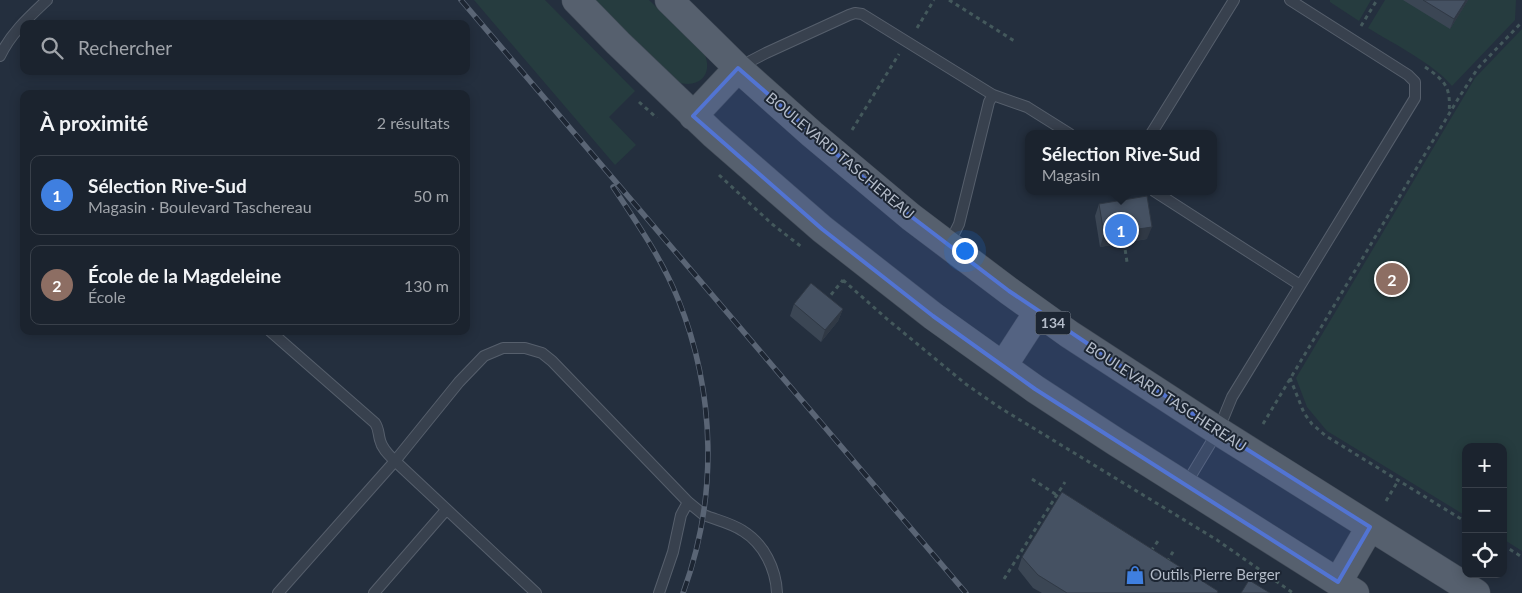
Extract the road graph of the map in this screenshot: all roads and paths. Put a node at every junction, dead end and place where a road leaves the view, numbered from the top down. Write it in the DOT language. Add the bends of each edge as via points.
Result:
graph roads {
  1 [pos="47,0"];
  2 [pos="576,0"];
  3 [pos="669,0"];
  4 [pos="934,0"];
  5 [pos="950,0"];
  6 [pos="1234,0"];
  7 [pos="1290,0"];
  8 [pos="1310,0"];
  9 [pos="1377,0"];
  10 [pos="1305,9"];
  11 [pos="26,20"];
  12 [pos="1522,22"];
  13 [pos="20,26"];
  14 [pos="1361,27"];
  15 [pos="917,28"];
  16 [pos="1016,42"];
  17 [pos="903,48"];
  18 [pos="0,56"];
  19 [pos="738,68"];
  20 [pos="993,95"];
  21 [pos="693,116"];
  22 [pos="852,130"];
  23 [pos="1064,130"];
  24 [pos="1153,130"];
  25 [pos="1160,195"];
  26 [pos="1124,242"];
  27 [pos="946,244"];
  28 [pos="1127,262"];
  29 [pos="843,280"];
  30 [pos="1300,285"];
  31 [pos="821,307"];
  32 [pos="1038,312"];
  33 [pos="275,335"];
  34 [pos="1003,366"];
  35 [pos="1290,378"];
  36 [pos="1263,424"];
  37 [pos="1218,431"];
  38 [pos="395,461"];
  39 [pos="1032,479"];
  40 [pos="1398,480"];
  41 [pos="1065,482"];
  42 [pos="1185,485"];
  43 [pos="1057,494"];
  44 [pos="1065,499"];
  45 [pos="1386,501"];
  46 [pos="688,502"];
  47 [pos="446,510"];
  48 [pos="1462,520"];
  49 [pos="1370,527"];
  50 [pos="1158,541"];
  51 [pos="1142,548"];
  52 [pos="1507,548"];
  53 [pos="1174,550"];
  54 [pos="1522,557"];
  55 [pos="1166,564"];
  56 [pos="1004,579"];
  57 [pos="1346,587"];
  58 [pos="278,593"];
  59 [pos="374,593"];
  60 [pos="536,593"];
  61 [pos="659,593"];
  62 [pos="777,593"];
  63 [pos="1476,593"];
  1 -- 11 [label="lane"];
  2 -- 21 [label="main road"];
  3 -- 19 [label="main road, BOULEVARD TASCHEREAU / 134"];
  4 -- 15 [label="path"];
  5 -- 16 [label="path"];
  6 -- 24 [label="lane"];
  7 -- 10 [label="lane"];
  8 -- 10 [label="lane"];
  9 -- 14 [label="path"];
  10 -- 30 [label="lane" via="1408,75 1415,82 1416,90 1415,98"];
  12 -- 35 [label="path" via="1478,68"];
  13 -- 18 [label="lane"];
  17 -- 22 [label="path"];
  19 -- 20 [label="lane" via="855,13 868,17"];
  19 -- 21 [label="main road"];
  19 -- 27 [label="main road, BOULEVARD TASCHEREAU / 134" via="887,198"];
  20 -- 23 [label="lane" via="1027,106"];
  20 -- 27 [label="lane" via="959,224"];
  21 -- 34 [label="main road" via="822,229"];
  25 -- 30 [label="lane"];
  26 -- 28 [label="path"];
  27 -- 32 [label="main road, BOULEVARD TASCHEREAU / 134"];
  29 -- 31 [label="path"];
  30 -- 37 [label="lane" via="1229,402"];
  32 -- 34 [label="main road"];
  32 -- 37 [label="main road, BOULEVARD TASCHEREAU / 134"];
  33 -- 38 [label="lane" via="375,423 384,449"];
  34 -- 42 [label="main road"];
  35 -- 36 [label="path"];
  35 -- 40 [label="path" via="1312,424"];
  37 -- 42 [label="lane"];
  37 -- 49 [label="main road, BOULEVARD TASCHEREAU / 134"];
  38 -- 46 [label="lane" via="484,356 503,348 525,348 542,353 552,361"];
  38 -- 47 [label="lane"];
  38 -- 58 [label="lane"];
  39 -- 43 [label="path"];
  40 -- 45 [label="path"];
  40 -- 48 [label="path"];
  41 -- 43 [label="path"];
  42 -- 57 [label="main road"];
  43 -- 44 [label="path"];
  43 -- 56 [label="path"];
  46 -- 61 [label="lane" via="681,515"];
  46 -- 62 [label="lane" via="704,515 743,531 757,542 777,580"];
  47 -- 59 [label="lane"];
  47 -- 60 [label="lane"];
  49 -- 57 [label="main road"];
  49 -- 63 [label="main road, BOULEVARD TASCHEREAU / 134"];
  50 -- 51 [label="path" via="1150,554"];
  52 -- 54 [label="path"];
  53 -- 55 [label="path"];
}
